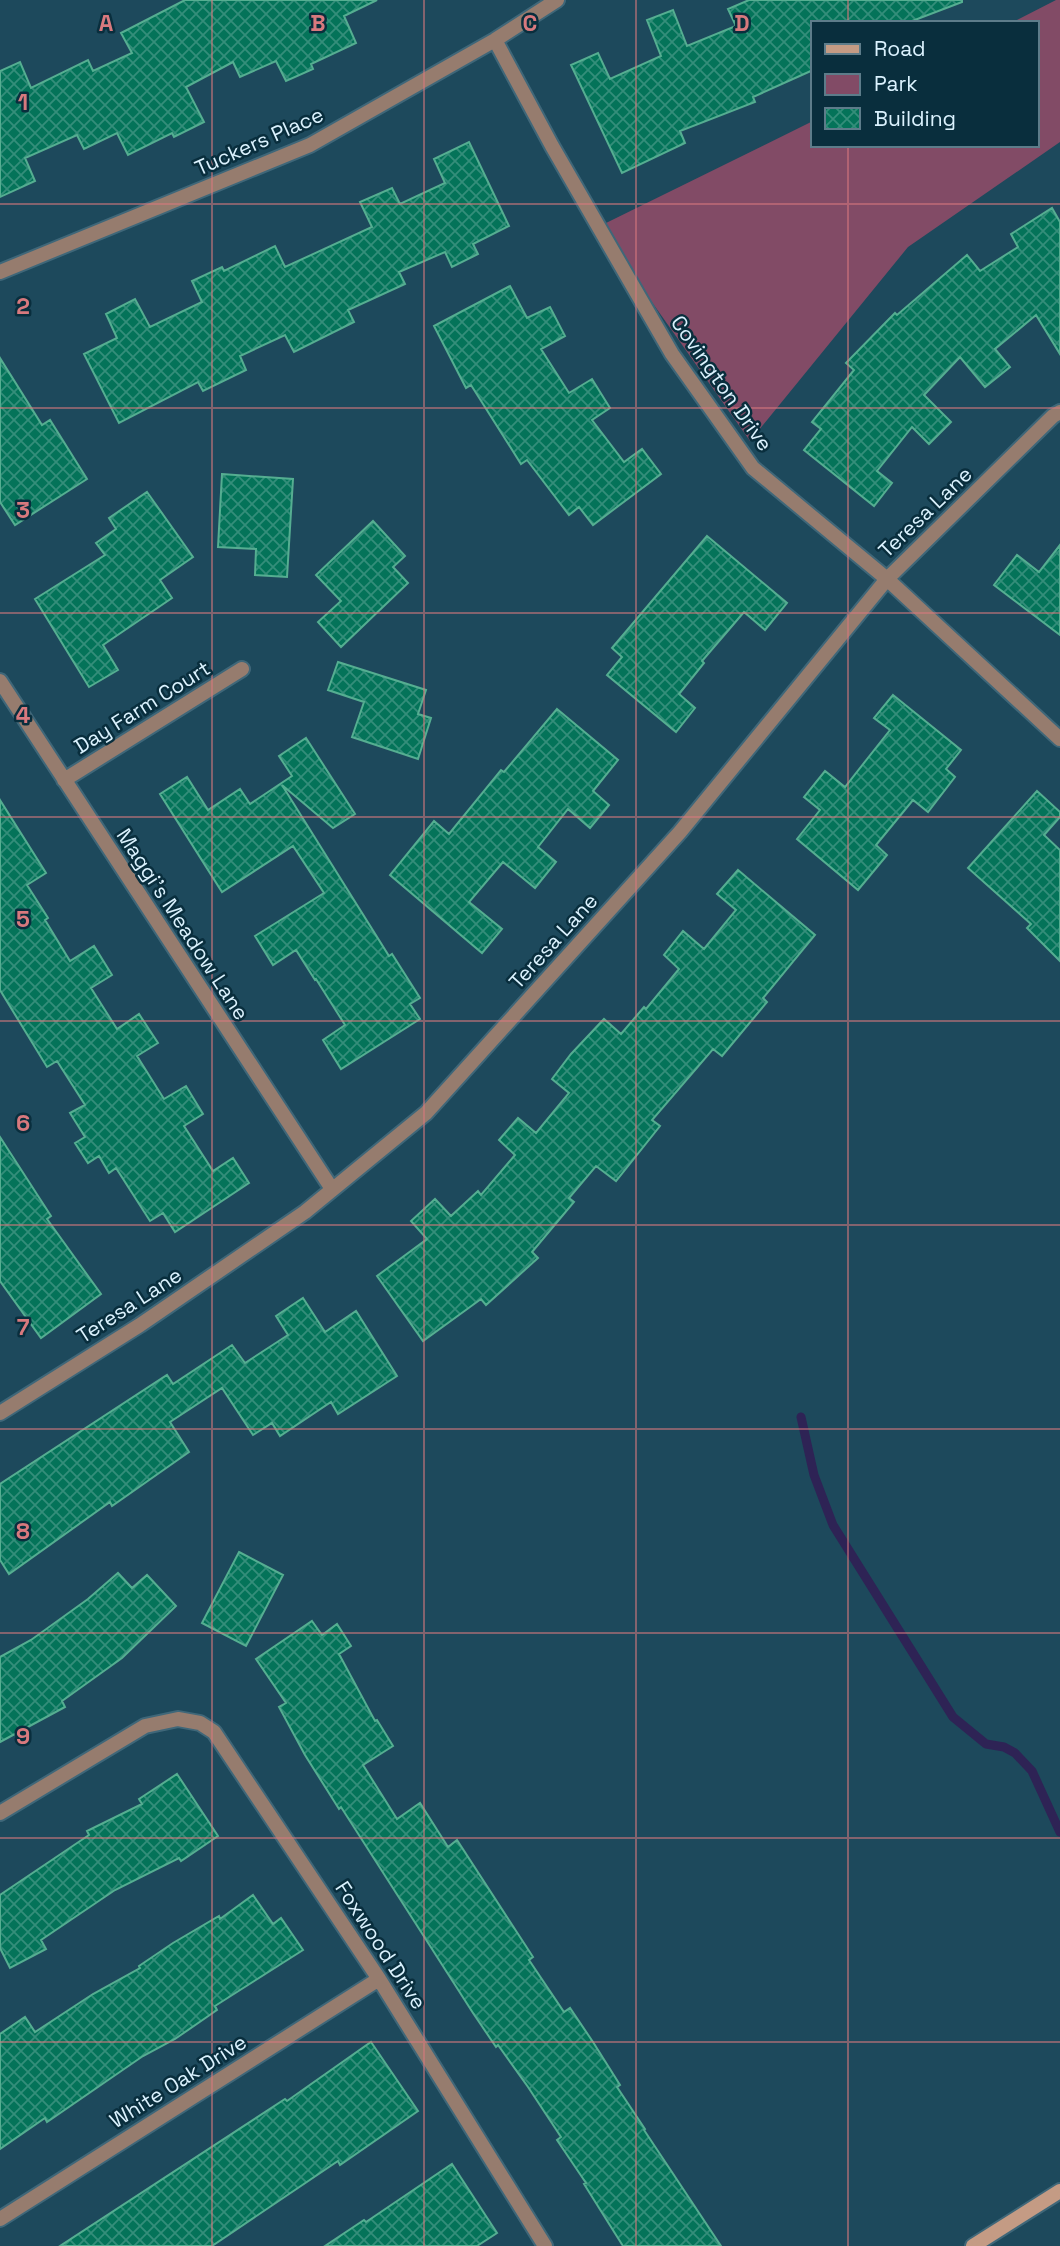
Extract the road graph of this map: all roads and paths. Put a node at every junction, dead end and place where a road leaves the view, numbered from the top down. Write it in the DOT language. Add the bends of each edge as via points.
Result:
graph roads {
  1 [pos="556,0"];
  2 [pos="495,40"];
  3 [pos="0,272"];
  4 [pos="1060,412"];
  5 [pos="887,579"];
  6 [pos="242,670"];
  7 [pos="0,681"];
  8 [pos="1060,739"];
  9 [pos="64,780"];
  10 [pos="332,1189"];
  11 [pos="2,1407"];
  12 [pos="0,1813"];
  13 [pos="379,1979"];
  14 [pos="1060,2191"];
  15 [pos="0,2219"];
  16 [pos="545,2246"];
  17 [pos="973,2246"];
  1 -- 2 [label="street, Tuckers Place"];
  2 -- 3 [label="street, Tuckers Place" via="310,145"];
  2 -- 5 [label="street, Covington Drive" via="672,354 753,468"];
  4 -- 5 [label="street, Teresa Lane"];
  5 -- 8 [label="street, Covington Drive"];
  5 -- 10 [label="street, Teresa Lane" via="680,832 426,1113"];
  6 -- 9 [label="street, Day Farm Court"];
  7 -- 9 [label="street, Maggi's Meadow Lane"];
  9 -- 10 [label="street, Maggi's Meadow Lane"];
  10 -- 11 [label="street, Teresa Lane" via="140,1325"];
  12 -- 13 [label="street, Foxwood Drive" via="145,1726 178,1719 200,1723 214,1732"];
  13 -- 15 [label="street, White Oak Drive"];
  13 -- 16 [label="street, Foxwood Drive"];
  14 -- 17 [label="street"];
}
